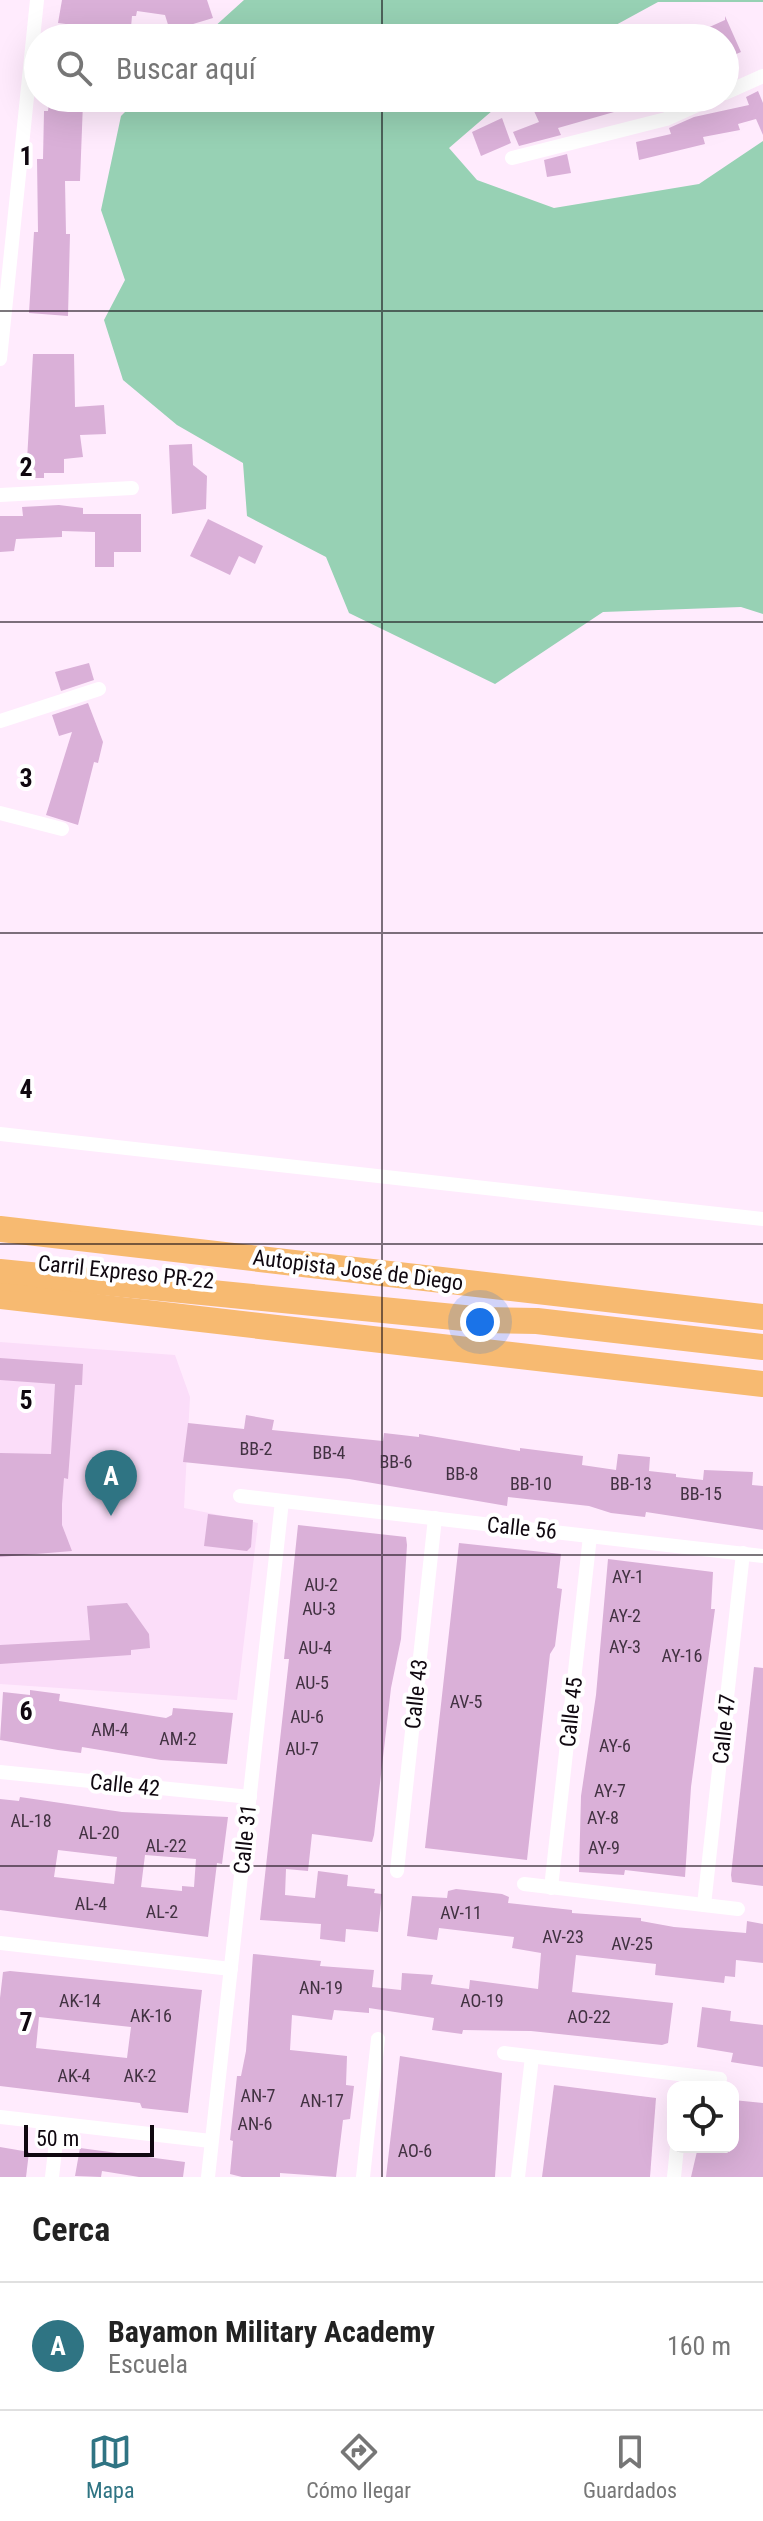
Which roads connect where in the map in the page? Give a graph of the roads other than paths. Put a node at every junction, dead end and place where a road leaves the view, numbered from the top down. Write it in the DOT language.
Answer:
graph roads {
  1 [pos="37,0"];
  2 [pos="35,24"];
  3 [pos="763,76"];
  4 [pos="739,87"];
  5 [pos="25,112"];
  6 [pos="682,112"];
  7 [pos="512,158"];
  8 [pos="0,359"];
  9 [pos="132,488"];
  10 [pos="0,495"];
  11 [pos="99,689"];
  12 [pos="0,721"];
  13 [pos="0,813"];
  14 [pos="62,829"];
  15 [pos="0,1134"];
  16 [pos="763,1219"];
  17 [pos="0,1229"];
  18 [pos="0,1258"];
  19 [pos="0,1272"];
  20 [pos="0,1296"];
  21 [pos="763,1317"];
  22 [pos="537,1321"];
  23 [pos="763,1347"];
  24 [pos="763,1384"];
  25 [pos="240,1496"];
  26 [pos="282,1501"];
  27 [pos="435,1518"];
  28 [pos="590,1536"];
  29 [pos="743,1553"];
  30 [pos="763,1556"];
  31 [pos="0,1772"];
  32 [pos="250,1797"];
  33 [pos="397,1871"];
  34 [pos="524,1884"];
  35 [pos="551,1888"];
  36 [pos="704,1905"];
  37 [pos="738,1909"];
  38 [pos="0,1943"];
  39 [pos="231,1969"];
  40 [pos="378,2039"];
  41 [pos="504,2053"];
  42 [pos="532,2057"];
  43 [pos="720,2079"];
  44 [pos="685,2081"];
  45 [pos="0,2117"];
  46 [pos="58,2124"];
  47 [pos="211,2141"];
  48 [pos="676,2153"];
  49 [pos="52,2177"];
  50 [pos="208,2177"];
  51 [pos="363,2177"];
  52 [pos="518,2177"];
  53 [pos="674,2177"];
  1 -- 2 [label="street"];
  3 -- 4 [label="street"];
  5 -- 8 [label="street"];
  6 -- 7 [label="street"];
  9 -- 10 [label="street"];
  11 -- 12 [label="street"];
  13 -- 14 [label="street"];
  15 -- 16 [label="street"];
  17 -- 21 [label="highway, Autopista José de Diego"];
  18 -- 22 [label="highway, Carril Expreso PR-22"];
  19 -- 22 [label="highway, Carril Expreso PR-22"];
  20 -- 24 [label="highway"];
  22 -- 23 [label="highway, Carril Expreso PR-22"];
  25 -- 26 [label="street, Calle 56"];
  26 -- 27 [label="street, Calle 56"];
  26 -- 32 [label="street, Calle 31"];
  27 -- 28 [label="street, Calle 56"];
  27 -- 33 [label="street, Calle 43"];
  28 -- 29 [label="street, Calle 56"];
  28 -- 35 [label="street, Calle 45"];
  29 -- 30 [label="street, Calle 56"];
  29 -- 36 [label="street, Calle 47"];
  31 -- 32 [label="street, Calle 42"];
  32 -- 39 [label="street, Calle 31"];
  34 -- 35 [label="street"];
  35 -- 36 [label="street"];
  36 -- 37 [label="street"];
  38 -- 39 [label="street"];
  39 -- 47 [label="street, Calle 31"];
  40 -- 51 [label="street"];
  41 -- 42 [label="street"];
  42 -- 44 [label="street"];
  42 -- 52 [label="street"];
  43 -- 44 [label="street"];
  45 -- 46 [label="street"];
  46 -- 47 [label="street"];
  46 -- 49 [label="street"];
  47 -- 50 [label="street, Calle 31"];
  48 -- 53 [label="street"];
}
